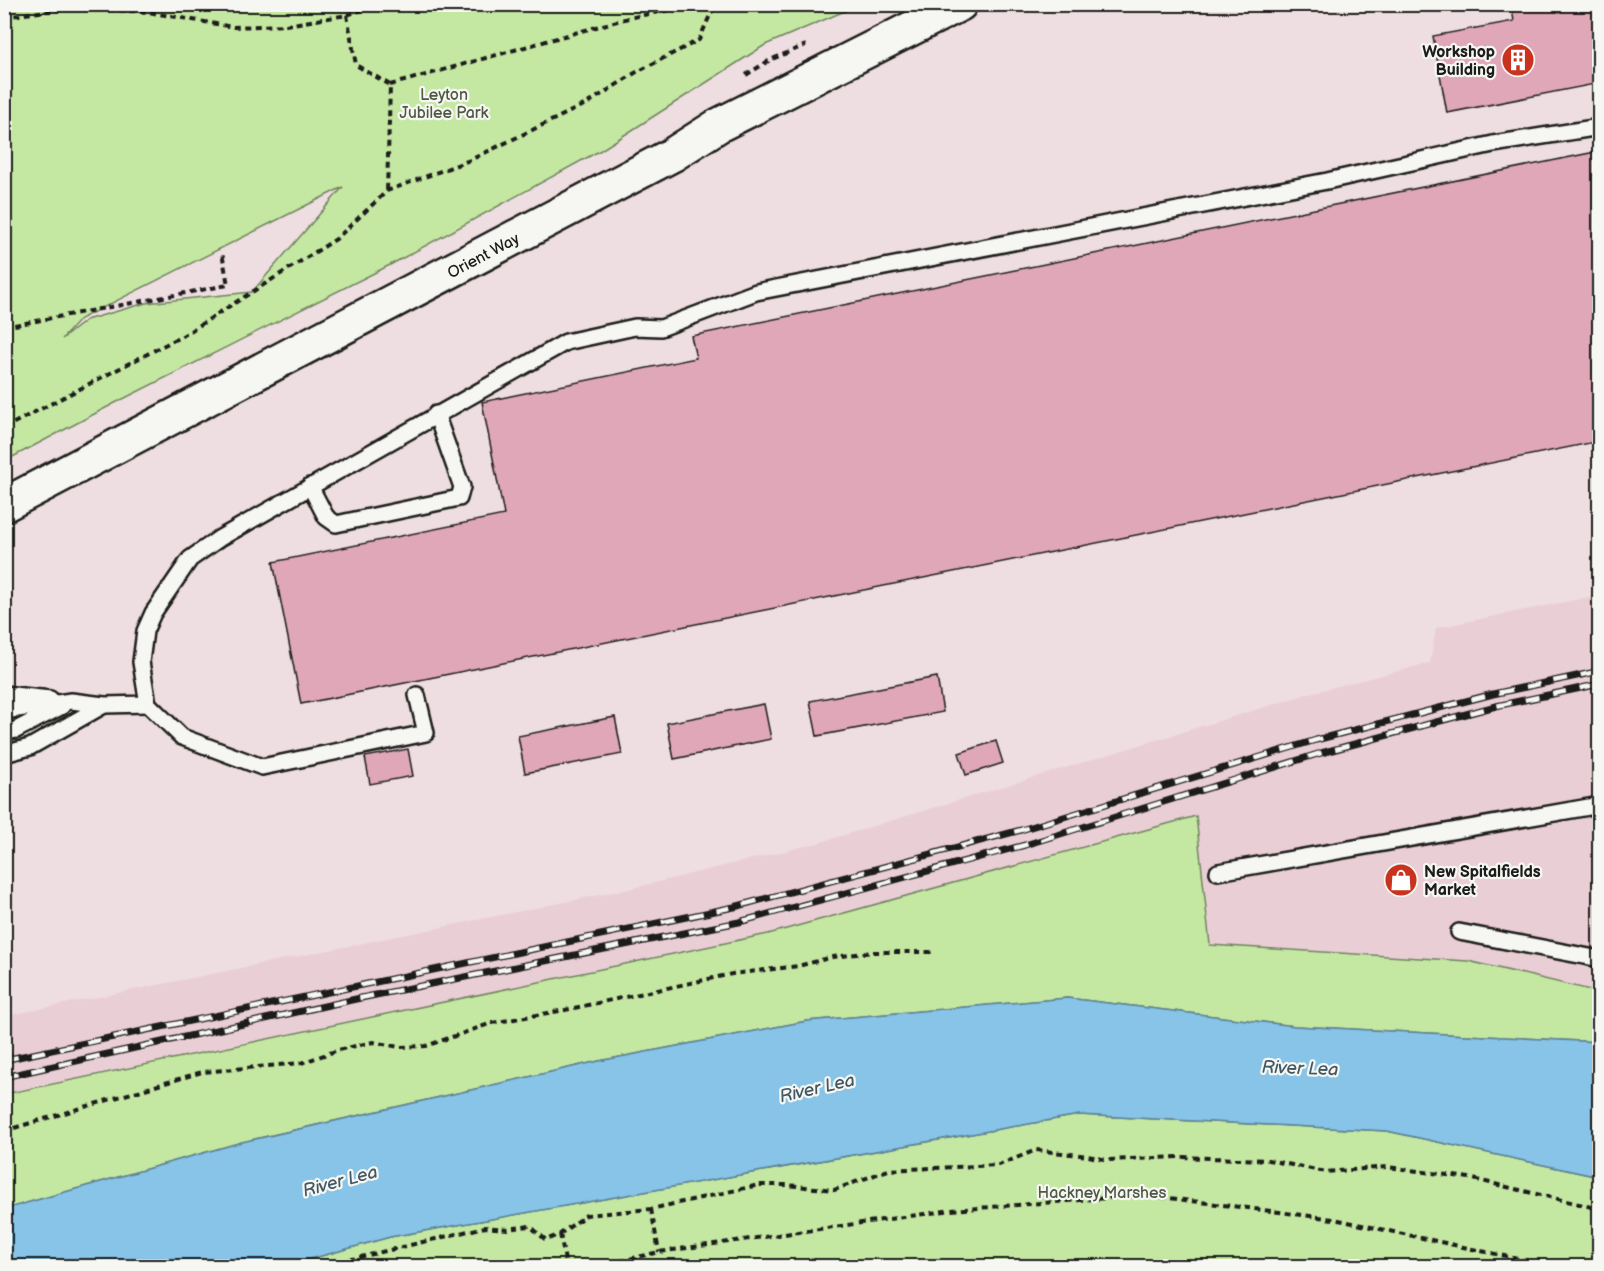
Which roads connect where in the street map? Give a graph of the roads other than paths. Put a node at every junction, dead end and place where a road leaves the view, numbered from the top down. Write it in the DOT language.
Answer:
graph roads {
  1 [pos="960,4"];
  2 [pos="1599,127"];
  3 [pos="436,414"];
  4 [pos="310,486"];
  5 [pos="4,505"];
  6 [pos="4,694"];
  7 [pos="417,695"];
  8 [pos="71,701"];
  9 [pos="148,704"];
  10 [pos="104,705"];
  11 [pos="4,711"];
  12 [pos="4,732"];
  13 [pos="4,753"];
  14 [pos="1599,805"];
  15 [pos="1218,872"];
  16 [pos="1459,932"];
  17 [pos="1599,959"];
  1 -- 5 [label="street, Orient Way"];
  2 -- 3 [label="lane"];
  3 -- 4 [label="lane"];
  3 -- 4 [label="lane"];
  4 -- 9 [label="lane"];
  6 -- 8 [label="lane"];
  7 -- 9 [label="lane"];
  8 -- 10 [label="lane"];
  8 -- 11 [label="lane"];
  8 -- 12 [label="lane"];
  9 -- 10 [label="lane"];
  10 -- 13 [label="lane"];
  14 -- 15 [label="lane"];
  16 -- 17 [label="lane"];
}
